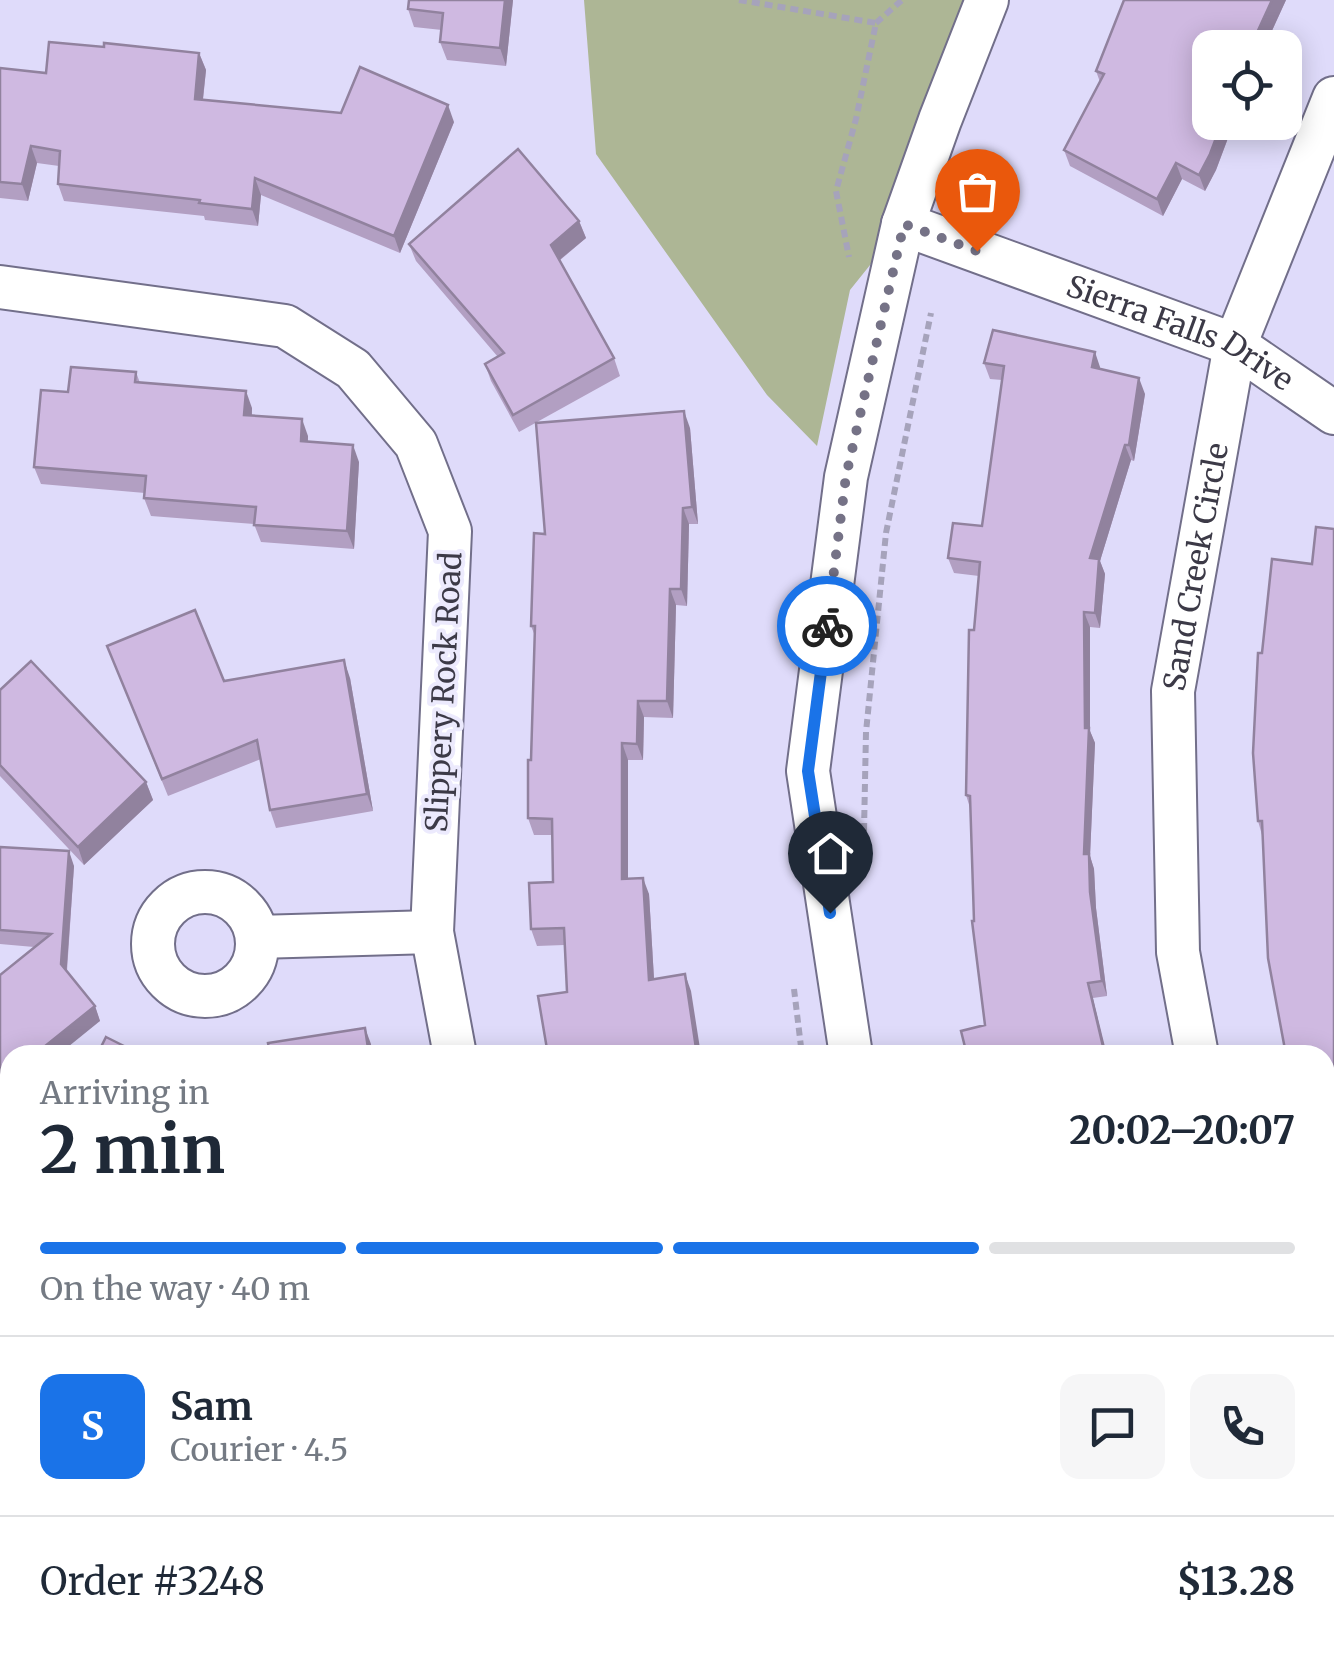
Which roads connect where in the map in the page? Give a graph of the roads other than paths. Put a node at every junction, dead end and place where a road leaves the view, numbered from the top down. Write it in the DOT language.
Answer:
graph roads {
  1 [pos="987,0"];
  2 [pos="1334,98"];
  3 [pos="904,224"];
  4 [pos="0,288"];
  5 [pos="1235,345"];
  6 [pos="1334,413"];
  7 [pos="432,932"];
  8 [pos="257,937"];
  9 [pos="453,1045"];
  10 [pos="849,1045"];
  11 [pos="1195,1045"];
  1 -- 3 [label="street"];
  2 -- 5 [label="street, Sand Creek Circle"];
  3 -- 5 [label="street, Sierra Falls Drive"];
  3 -- 10 [label="street"];
  4 -- 7 [label="street, Slippery Rock Road"];
  5 -- 6 [label="street, Sierra Falls Drive"];
  5 -- 11 [label="street, Sand Creek Circle"];
  7 -- 8 [label="street"];
  7 -- 9 [label="street, Slippery Rock Road"];
}
